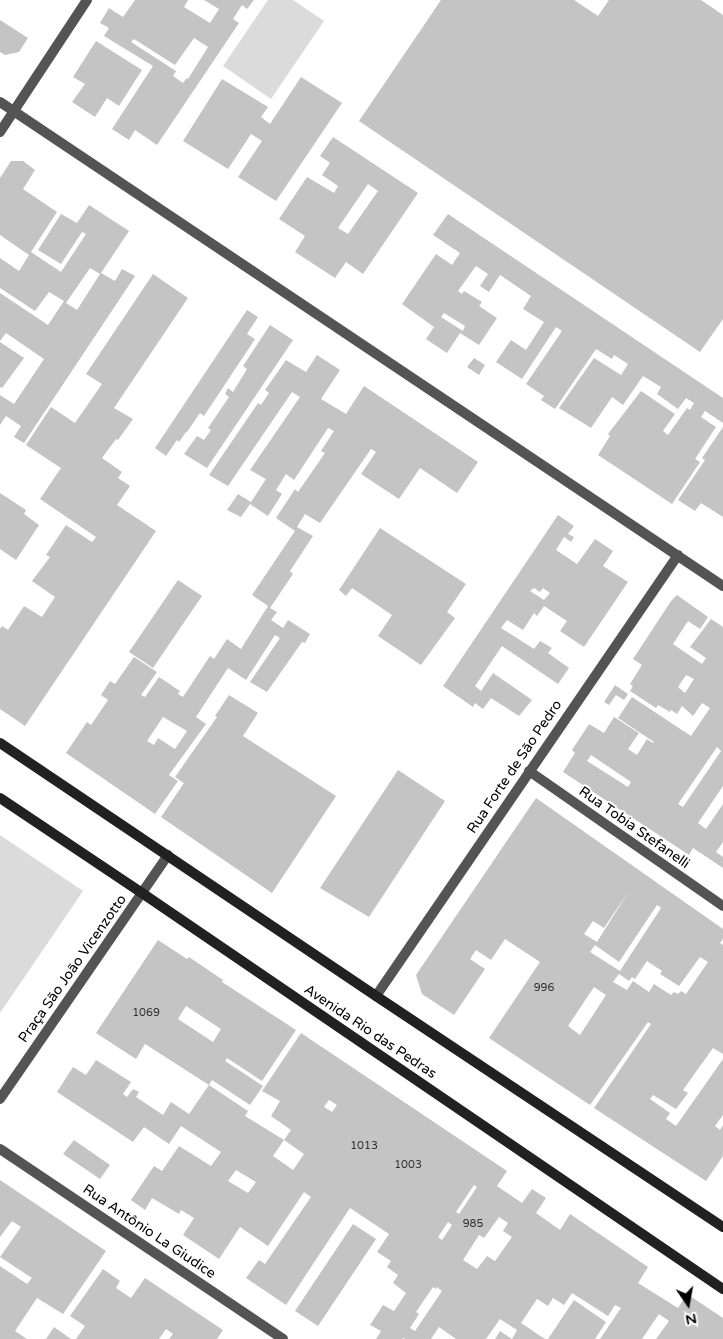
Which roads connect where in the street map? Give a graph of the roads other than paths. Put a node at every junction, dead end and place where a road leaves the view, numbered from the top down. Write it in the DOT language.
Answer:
graph roads {
  1 [pos="87,0"];
  2 [pos="0,102"];
  3 [pos="14,111"];
  4 [pos="0,132"];
  5 [pos="678,555"];
  6 [pos="723,586"];
  7 [pos="0,743"];
  8 [pos="529,771"];
  9 [pos="0,798"];
  10 [pos="168,855"];
  11 [pos="142,893"];
  12 [pos="723,906"];
  13 [pos="376,996"];
  14 [pos="0,1099"];
  15 [pos="0,1149"];
  16 [pos="723,1227"];
  17 [pos="723,1289"];
  18 [pos="284,1339"];
  1 -- 3 [label="street"];
  2 -- 3 [label="street"];
  3 -- 4 [label="street"];
  3 -- 5 [label="street"];
  5 -- 6 [label="street"];
  5 -- 8 [label="street, Rua Forte de São Pedro"];
  7 -- 10 [label="main road"];
  8 -- 12 [label="street, Rua Tobia Stefanelli"];
  8 -- 13 [label="street, Rua Forte de São Pedro"];
  9 -- 11 [label="main road, Avenida Rio das Pedras"];
  10 -- 11 [label="street, Praça São João Vicenzotto"];
  10 -- 13 [label="main road"];
  11 -- 14 [label="street, Praça São João Vicenzotto"];
  11 -- 17 [label="main road, Avenida Rio das Pedras"];
  13 -- 16 [label="main road"];
  15 -- 18 [label="street, Rua Antônio La Giudice"];
}
